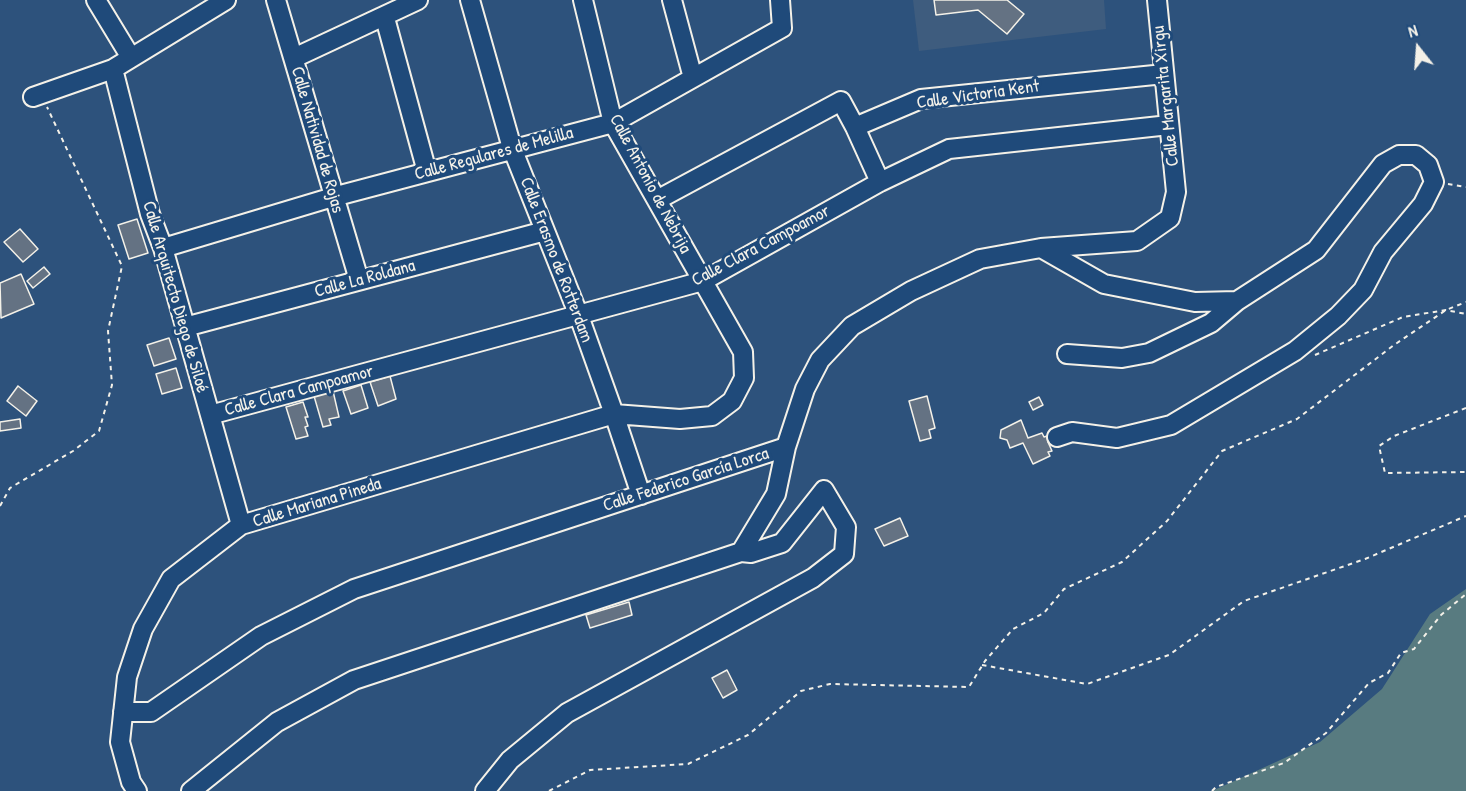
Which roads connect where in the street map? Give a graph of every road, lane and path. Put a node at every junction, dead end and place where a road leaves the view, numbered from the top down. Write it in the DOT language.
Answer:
graph roads {
  1 [pos="96,0"];
  2 [pos="226,0"];
  3 [pos="276,0"];
  4 [pos="418,0"];
  5 [pos="470,0"];
  6 [pos="583,0"];
  7 [pos="672,0"];
  8 [pos="780,0"];
  9 [pos="1157,0"];
  10 [pos="385,18"];
  11 [pos="130,56"];
  12 [pos="294,58"];
  13 [pos="113,69"];
  14 [pos="1164,74"];
  15 [pos="693,78"];
  16 [pos="37,95"];
  17 [pos="614,123"];
  18 [pos="1169,125"];
  19 [pos="855,128"];
  20 [pos="512,148"];
  21 [pos="427,171"];
  22 [pos="880,182"];
  23 [pos="1434,182"];
  24 [pos="1466,187"];
  25 [pos="1176,192"];
  26 [pos="333,198"];
  27 [pos="657,200"];
  28 [pos="544,231"];
  29 [pos="163,248"];
  30 [pos="1041,248"];
  31 [pos="359,280"];
  32 [pos="702,281"];
  33 [pos="1237,301"];
  34 [pos="1466,302"];
  35 [pos="1446,310"];
  36 [pos="1466,314"];
  37 [pos="579,316"];
  38 [pos="185,327"];
  39 [pos="1295,351"];
  40 [pos="1067,354"];
  41 [pos="1466,408"];
  42 [pos="614,414"];
  43 [pos="210,415"];
  44 [pos="1057,437"];
  45 [pos="786,447"];
  46 [pos="1466,472"];
  47 [pos="641,495"];
  48 [pos="0,506"];
  49 [pos="1466,516"];
  50 [pos="241,525"];
  51 [pos="741,552"];
  52 [pos="1466,594"];
  53 [pos="982,665"];
  54 [pos="123,712"];
  55 [pos="136,791"];
  56 [pos="191,791"];
  57 [pos="485,791"];
  58 [pos="549,791"];
  59 [pos="1212,791"];
  1 -- 11 [label="street"];
  2 -- 11 [label="street"];
  3 -- 12 [label="street, Calle Natividad de Rojas"];
  4 -- 10 [label="street"];
  5 -- 20 [label="street, Calle Erasmo de Rotterdam"];
  6 -- 17 [label="street, Calle Antonio de Nebrija"];
  7 -- 15 [label="street"];
  8 -- 15 [label="street, Calle Regulares de Melilla"];
  9 -- 14 [label="street, Calle Margarita Xirgu"];
  10 -- 12 [label="street"];
  10 -- 21 [label="street"];
  11 -- 13 [label="street"];
  12 -- 26 [label="street, Calle Natividad de Rojas"];
  13 -- 16 [label="street"];
  13 -- 29 [label="street, Calle Arquitecto Diego de Siloé"];
  14 -- 18 [label="street, Calle Margarita Xirgu"];
  14 -- 19 [label="street, Calle Victoria Kent"];
  15 -- 17 [label="street, Calle Regulares de Melilla"];
  16 -- 48 [label="path"];
  17 -- 20 [label="street, Calle Regulares de Melilla"];
  17 -- 27 [label="street, Calle Antonio de Nebrija"];
  18 -- 22 [label="street, Calle Clara Campoamor"];
  18 -- 25 [label="street, Calle Margarita Xirgu"];
  19 -- 22 [label="street"];
  19 -- 27 [label="street"];
  20 -- 21 [label="street, Calle Regulares de Melilla"];
  20 -- 28 [label="street, Calle Erasmo de Rotterdam"];
  21 -- 26 [label="street, Calle Regulares de Melilla"];
  22 -- 32 [label="street, Calle Clara Campoamor"];
  23 -- 24 [label="path"];
  23 -- 33 [label="street"];
  23 -- 39 [label="street"];
  25 -- 30 [label="street, Calle Federico García Lorca"];
  26 -- 29 [label="street, Calle Regulares de Melilla"];
  26 -- 31 [label="street, Calle Natividad de Rojas"];
  27 -- 32 [label="street, Calle Antonio de Nebrija"];
  28 -- 31 [label="street, Calle La Roldana"];
  28 -- 37 [label="street, Calle Erasmo de Rotterdam"];
  29 -- 38 [label="street, Calle Arquitecto Diego de Siloé"];
  30 -- 33 [label="street"];
  30 -- 45 [label="street, Calle Federico García Lorca"];
  31 -- 38 [label="street, Calle La Roldana"];
  32 -- 37 [label="street, Calle Clara Campoamor"];
  32 -- 42 [label="street, Calle Antonio de Nebrija"];
  33 -- 40 [label="street"];
  34 -- 35 [label="path"];
  35 -- 36 [label="path"];
  35 -- 39 [label="path"];
  35 -- 53 [label="path"];
  37 -- 42 [label="street, Calle Erasmo de Rotterdam"];
  37 -- 43 [label="street, Calle Clara Campoamor"];
  38 -- 43 [label="street, Calle Arquitecto Diego de Siloé"];
  39 -- 44 [label="street"];
  41 -- 46 [label="path"];
  42 -- 47 [label="street"];
  42 -- 50 [label="street, Calle Mariana Pineda"];
  43 -- 50 [label="street, Calle Arquitecto Diego de Siloé"];
  45 -- 47 [label="street, Calle Federico García Lorca"];
  45 -- 51 [label="street"];
  47 -- 54 [label="street, Calle Federico García Lorca"];
  49 -- 53 [label="path"];
  50 -- 54 [label="street, Calle Mariana Pineda"];
  51 -- 56 [label="street"];
  51 -- 57 [label="street"];
  52 -- 59 [label="path"];
  53 -- 58 [label="path"];
  54 -- 55 [label="street, Calle Mariana Pineda"];
}
